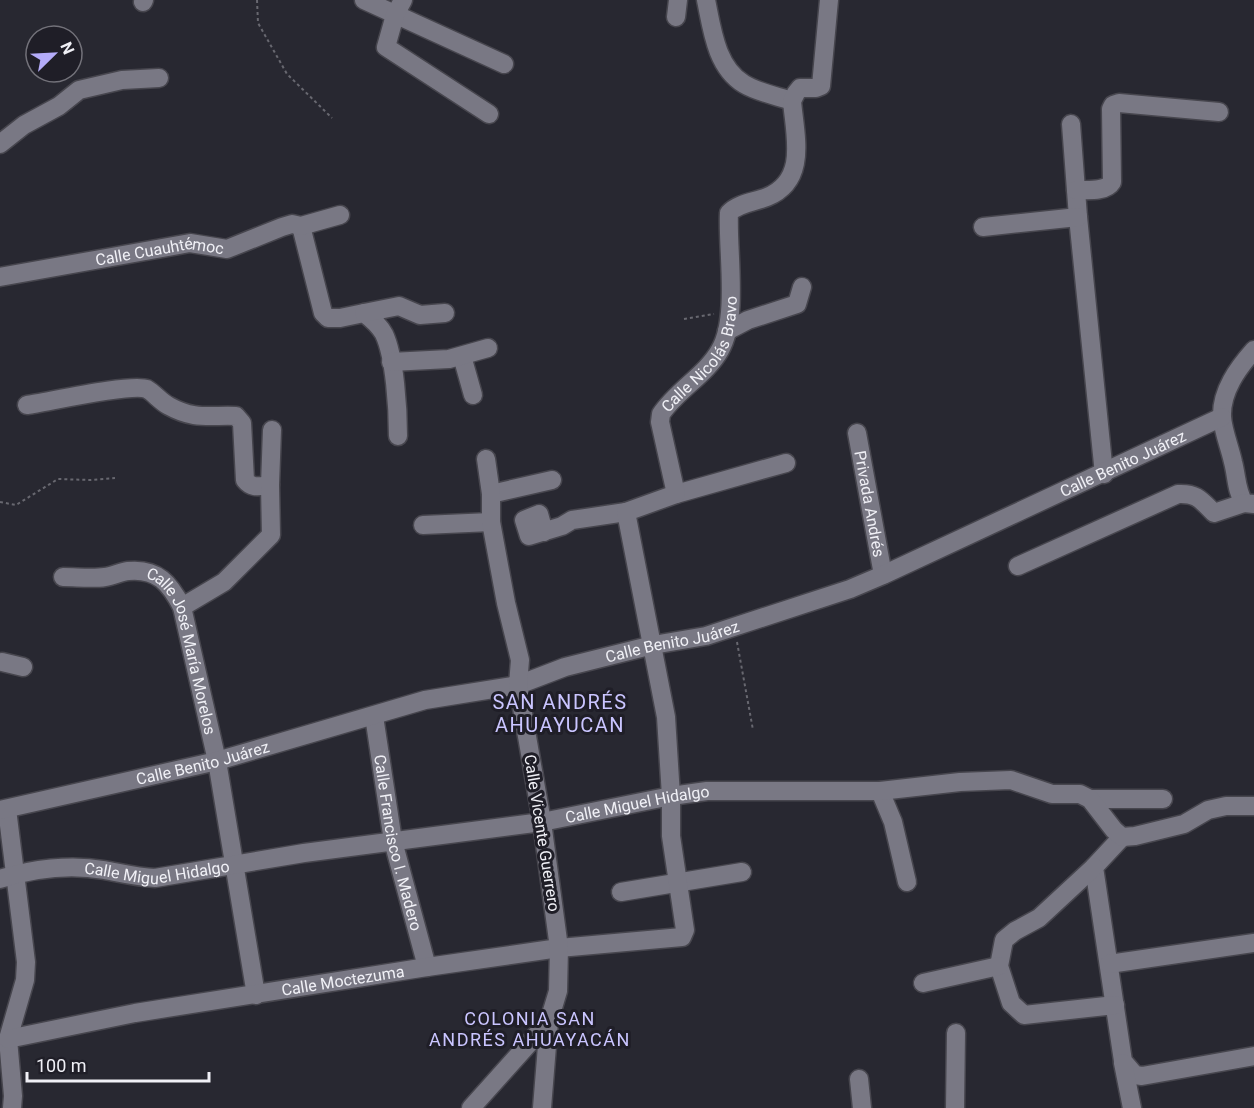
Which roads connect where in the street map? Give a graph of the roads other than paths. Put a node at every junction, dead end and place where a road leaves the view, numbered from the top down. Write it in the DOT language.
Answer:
graph roads {
  1 [pos="364,0"];
  2 [pos="706,0"];
  3 [pos="829,0"];
  4 [pos="399,8"];
  5 [pos="504,64"];
  6 [pos="159,78"];
  7 [pos="792,101"];
  8 [pos="1219,112"];
  9 [pos="489,114"];
  10 [pos="1071,124"];
  11 [pos="0,144"];
  12 [pos="1077,190"];
  13 [pos="340,215"];
  14 [pos="1078,217"];
  15 [pos="301,226"];
  16 [pos="983,226"];
  17 [pos="0,277"];
  18 [pos="801,287"];
  19 [pos="364,313"];
  20 [pos="445,313"];
  21 [pos="727,331"];
  22 [pos="488,348"];
  23 [pos="1254,350"];
  24 [pos="462,356"];
  25 [pos="391,362"];
  26 [pos="472,395"];
  27 [pos="27,405"];
  28 [pos="1222,417"];
  29 [pos="272,430"];
  30 [pos="857,433"];
  31 [pos="398,436"];
  32 [pos="486,459"];
  33 [pos="786,463"];
  34 [pos="1104,474"];
  35 [pos="552,480"];
  36 [pos="270,485"];
  37 [pos="532,486"];
  38 [pos="491,494"];
  39 [pos="676,494"];
  40 [pos="1249,504"];
  41 [pos="626,512"];
  42 [pos="491,522"];
  43 [pos="423,525"];
  44 [pos="1018,566"];
  45 [pos="883,574"];
  46 [pos="63,577"];
  47 [pos="182,607"];
  48 [pos="653,645"];
  49 [pos="1,662"];
  50 [pos="23,667"];
  51 [pos="518,685"];
  52 [pos="374,716"];
  53 [pos="217,761"];
  54 [pos="880,791"];
  55 [pos="671,796"];
  56 [pos="1090,799"];
  57 [pos="1163,800"];
  58 [pos="1254,806"];
  59 [pos="3,809"];
  60 [pos="542,822"];
  61 [pos="1122,837"];
  62 [pos="393,841"];
  63 [pos="233,865"];
  64 [pos="1094,867"];
  65 [pos="742,872"];
  66 [pos="8,877"];
  67 [pos="907,882"];
  68 [pos="679,883"];
  69 [pos="621,892"];
  70 [pos="1254,944"];
  71 [pos="559,948"];
  72 [pos="1109,964"];
  73 [pos="999,966"];
  74 [pos="427,967"];
  75 [pos="923,983"];
  76 [pos="256,995"];
  77 [pos="1115,1005"];
  78 [pos="549,1021"];
  79 [pos="956,1033"];
  80 [pos="8,1039"];
  81 [pos="1254,1056"];
  82 [pos="1123,1061"];
  83 [pos="860,1079"];
  84 [pos="12,1108"];
  85 [pos="471,1108"];
  86 [pos="542,1108"];
  87 [pos="862,1108"];
  88 [pos="956,1108"];
  89 [pos="1132,1108"];
  1 -- 4 [label="street"];
  2 -- 7 [label="street"];
  3 -- 7 [label="street"];
  4 -- 5 [label="street"];
  4 -- 9 [label="street"];
  6 -- 11 [label="street"];
  7 -- 21 [label="street, Calle Nicolás Bravo"];
  8 -- 12 [label="street"];
  10 -- 12 [label="street"];
  12 -- 14 [label="street"];
  13 -- 15 [label="street, Calle Cuauhtémoc"];
  14 -- 16 [label="street"];
  14 -- 34 [label="street"];
  15 -- 17 [label="street, Calle Cuauhtémoc"];
  15 -- 19 [label="street"];
  18 -- 21 [label="street"];
  19 -- 20 [label="street"];
  19 -- 25 [label="street"];
  21 -- 39 [label="street, Calle Nicolás Bravo"];
  22 -- 24 [label="street"];
  23 -- 28 [label="street"];
  24 -- 25 [label="street"];
  24 -- 26 [label="street"];
  25 -- 31 [label="street"];
  27 -- 36 [label="street"];
  28 -- 34 [label="street, Calle Benito Juárez"];
  28 -- 40 [label="street"];
  29 -- 36 [label="street"];
  30 -- 45 [label="street, Privada Andrés"];
  32 -- 38 [label="street, Calle Vicente Guerrero"];
  33 -- 39 [label="street"];
  34 -- 45 [label="street, Calle Benito Juárez"];
  35 -- 37 [label="street"];
  36 -- 47 [label="street"];
  37 -- 38 [label="street"];
  37 -- 41 [label="street"];
  38 -- 42 [label="street, Calle Vicente Guerrero"];
  39 -- 41 [label="street"];
  40 -- 44 [label="street"];
  41 -- 48 [label="street"];
  42 -- 43 [label="street"];
  42 -- 51 [label="street, Calle Vicente Guerrero"];
  45 -- 48 [label="street, Calle Benito Juárez"];
  46 -- 47 [label="street, Calle José María Morelos"];
  47 -- 53 [label="street, Calle José María Morelos"];
  48 -- 51 [label="street, Calle Benito Juárez"];
  48 -- 55 [label="street"];
  49 -- 50 [label="street"];
  51 -- 52 [label="street, Calle Benito Juárez"];
  51 -- 60 [label="street, Calle Vicente Guerrero"];
  52 -- 53 [label="street, Calle Benito Juárez"];
  52 -- 62 [label="street, Calle Francisco I. Madero"];
  53 -- 59 [label="street, Calle Benito Juárez"];
  53 -- 63 [label="street, Calle José María Morelos"];
  54 -- 55 [label="street, Calle Miguel Hidalgo"];
  54 -- 56 [label="street, Calle Miguel Hidalgo"];
  54 -- 67 [label="street"];
  55 -- 60 [label="street, Calle Miguel Hidalgo"];
  55 -- 68 [label="street"];
  56 -- 57 [label="street, Calle Miguel Hidalgo"];
  56 -- 61 [label="street"];
  58 -- 61 [label="street"];
  59 -- 66 [label="street"];
  60 -- 62 [label="street, Calle Miguel Hidalgo"];
  60 -- 71 [label="street, Calle Vicente Guerrero"];
  61 -- 64 [label="street"];
  62 -- 63 [label="street, Calle Miguel Hidalgo"];
  62 -- 74 [label="street, Calle Francisco I. Madero"];
  63 -- 66 [label="street, Calle Miguel Hidalgo"];
  63 -- 76 [label="street, Calle José María Morelos"];
  64 -- 72 [label="street"];
  64 -- 73 [label="street"];
  65 -- 68 [label="street"];
  66 -- 80 [label="street"];
  68 -- 69 [label="street"];
  68 -- 71 [label="street, Calle Moctezuma"];
  70 -- 72 [label="street"];
  71 -- 74 [label="street, Calle Moctezuma"];
  71 -- 78 [label="street, Calle Vicente Guerrero"];
  72 -- 77 [label="street"];
  73 -- 75 [label="street"];
  73 -- 77 [label="street"];
  74 -- 76 [label="street, Calle Moctezuma"];
  76 -- 80 [label="street, Calle Moctezuma"];
  77 -- 82 [label="street"];
  78 -- 85 [label="street, Calle Vicente Guerrero"];
  78 -- 86 [label="street"];
  79 -- 88 [label="street"];
  80 -- 84 [label="street"];
  81 -- 82 [label="street"];
  82 -- 89 [label="street"];
  83 -- 87 [label="street"];
}
